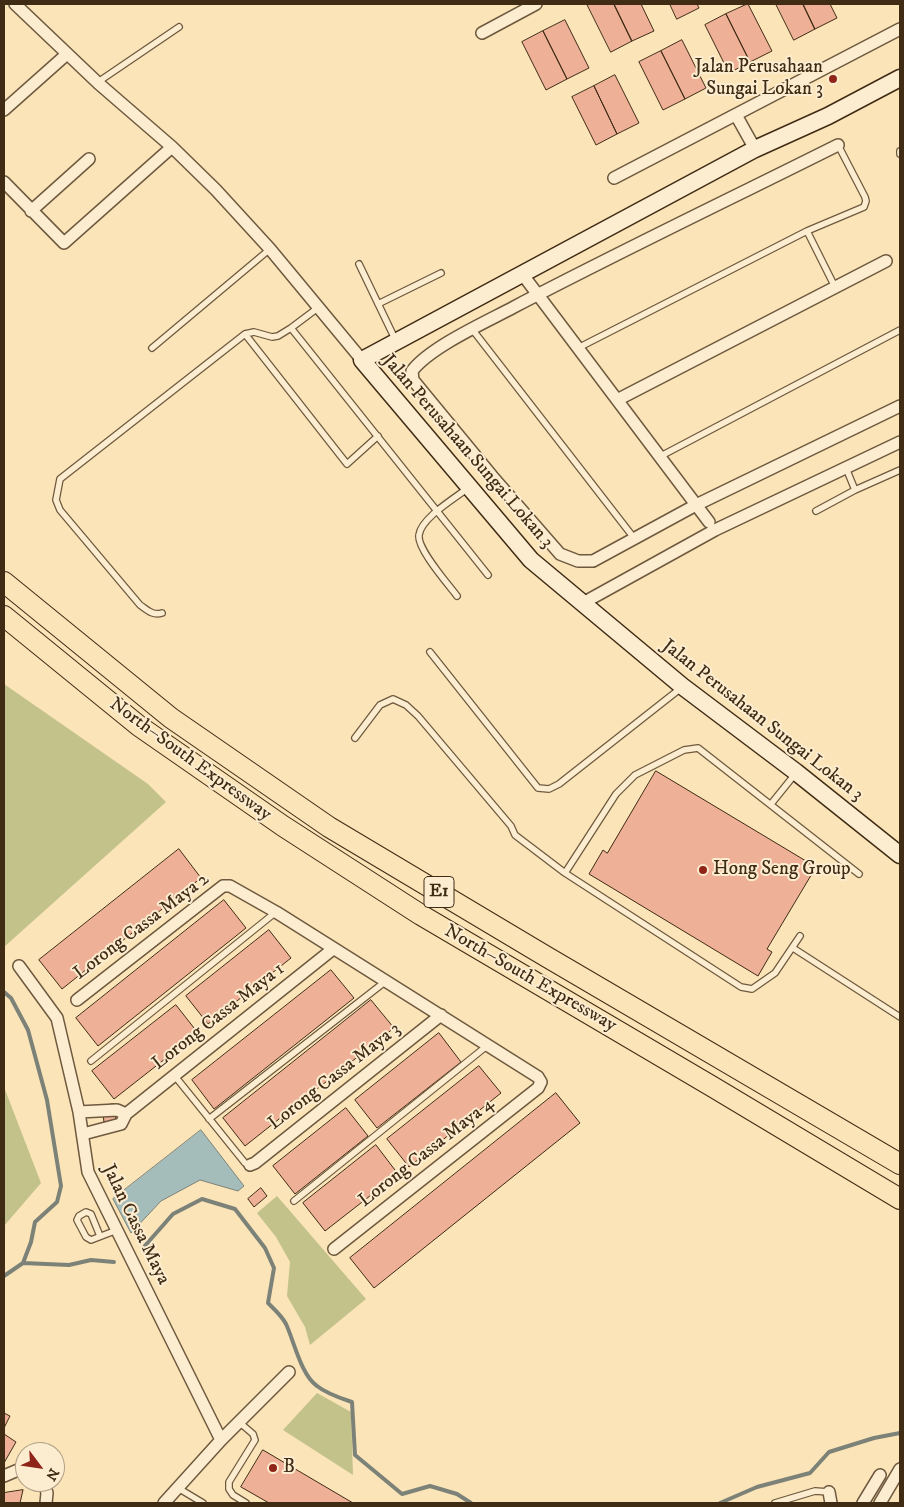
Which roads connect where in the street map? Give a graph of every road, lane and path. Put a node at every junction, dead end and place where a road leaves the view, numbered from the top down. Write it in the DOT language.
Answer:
graph roads {
  1 [pos="15,4"];
  2 [pos="536,4"];
  3 [pos="179,27"];
  4 [pos="900,29"];
  5 [pos="482,34"];
  6 [pos="68,54"];
  7 [pos="900,78"];
  8 [pos="98,83"];
  9 [pos="4,110"];
  10 [pos="736,115"];
  11 [pos="838,145"];
  12 [pos="172,147"];
  13 [pos="755,149"];
  14 [pos="89,159"];
  15 [pos="614,178"];
  16 [pos="4,182"];
  17 [pos="31,211"];
  18 [pos="807,231"];
  19 [pos="270,249"];
  20 [pos="886,261"];
  21 [pos="359,264"];
  22 [pos="441,273"];
  23 [pos="523,275"];
  24 [pos="835,287"];
  25 [pos="538,294"];
  26 [pos="378,304"];
  27 [pos="318,308"];
  28 [pos="292,328"];
  29 [pos="472,329"];
  30 [pos="900,330"];
  31 [pos="245,334"];
  32 [pos="396,342"];
  33 [pos="152,348"];
  34 [pos="578,348"];
  35 [pos="362,360"];
  36 [pos="617,400"];
  37 [pos="900,406"];
  38 [pos="378,436"];
  39 [pos="900,442"];
  40 [pos="660,457"];
  41 [pos="846,468"];
  42 [pos="900,470"];
  43 [pos="469,487"];
  44 [pos="855,490"];
  45 [pos="696,505"];
  46 [pos="438,511"];
  47 [pos="816,511"];
  48 [pos="712,526"];
  49 [pos="634,538"];
  50 [pos="488,575"];
  51 [pos="4,582"];
  52 [pos="457,596"];
  53 [pos="583,603"];
  54 [pos="162,613"];
  55 [pos="4,616"];
  56 [pos="430,652"];
  57 [pos="682,686"];
  58 [pos="355,738"];
  59 [pos="796,772"];
  60 [pos="771,804"];
  61 [pos="900,855"];
  62 [pos="565,873"];
  63 [pos="859,874"];
  64 [pos="276,912"];
  65 [pos="800,936"];
  66 [pos="793,948"];
  67 [pos="333,949"];
  68 [pos="19,966"];
  69 [pos="386,981"];
  70 [pos="76,1000"];
  71 [pos="441,1015"];
  72 [pos="900,1017"];
  73 [pos="488,1045"];
  74 [pos="91,1061"];
  75 [pos="174,1075"];
  76 [pos="79,1112"];
  77 [pos="126,1114"];
  78 [pos="210,1119"];
  79 [pos="83,1134"];
  80 [pos="900,1164"];
  81 [pos="250,1165"];
  82 [pos="900,1199"];
  83 [pos="294,1201"];
  84 [pos="117,1230"];
  85 [pos="100,1236"];
  86 [pos="334,1249"];
  87 [pos="289,1372"];
  88 [pos="239,1422"];
  89 [pos="221,1440"];
  90 [pos="900,1469"];
  91 [pos="880,1475"];
  92 [pos="178,1488"];
  93 [pos="830,1498"];
  94 [pos="866,1500"];
  95 [pos="164,1503"];
  96 [pos="203,1503"];
  97 [pos="246,1503"];
  98 [pos="775,1503"];
  99 [pos="880,1503"];
  1 -- 6 [label="street"];
  2 -- 5 [label="street"];
  3 -- 8 [label="lane"];
  4 -- 10 [label="street"];
  6 -- 8 [label="street"];
  6 -- 9 [label="street"];
  7 -- 13 [label="main road, Jalan Perusahaan Sungai Lokan 3"];
  8 -- 12 [label="street"];
  10 -- 13 [label="street"];
  10 -- 15 [label="street"];
  11 -- 18 [label="lane"];
  11 -- 25 [label="street"];
  12 -- 17 [label="street"];
  12 -- 19 [label="street"];
  13 -- 23 [label="main road, Jalan Perusahaan Sungai Lokan 3"];
  14 -- 17 [label="street"];
  16 -- 17 [label="street"];
  18 -- 24 [label="lane"];
  18 -- 34 [label="lane"];
  19 -- 27 [label="street"];
  19 -- 33 [label="lane"];
  20 -- 24 [label="street"];
  21 -- 26 [label="lane"];
  22 -- 26 [label="lane"];
  23 -- 25 [label="street"];
  23 -- 32 [label="main road, Jalan Perusahaan Sungai Lokan 3"];
  24 -- 36 [label="street"];
  25 -- 29 [label="street"];
  25 -- 34 [label="street"];
  26 -- 32 [label="lane"];
  27 -- 28 [label="lane"];
  27 -- 35 [label="street"];
  28 -- 31 [label="lane"];
  28 -- 38 [label="lane"];
  29 -- 49 [label="lane"];
  29 -- 49 [label="street"];
  30 -- 40 [label="lane"];
  31 -- 38 [label="lane"];
  31 -- 54 [label="lane"];
  32 -- 35 [label="main road, Jalan Perusahaan Sungai Lokan 3"];
  34 -- 36 [label="street"];
  35 -- 43 [label="main road, Jalan Perusahaan Sungai Lokan 3"];
  36 -- 40 [label="street"];
  37 -- 45 [label="street"];
  38 -- 46 [label="lane"];
  39 -- 41 [label="street"];
  40 -- 45 [label="street"];
  41 -- 44 [label="lane"];
  41 -- 48 [label="street"];
  42 -- 44 [label="lane"];
  43 -- 46 [label="lane"];
  43 -- 53 [label="main road, Jalan Perusahaan Sungai Lokan 3"];
  44 -- 47 [label="lane"];
  45 -- 48 [label="street"];
  45 -- 49 [label="street"];
  46 -- 50 [label="lane"];
  46 -- 52 [label="lane"];
  48 -- 53 [label="street"];
  51 -- 80 [label="highway, North–South Expressway / E1"];
  53 -- 57 [label="main road, Jalan Perusahaan Sungai Lokan 3"];
  55 -- 82 [label="highway, North–South Expressway / E1"];
  56 -- 57 [label="lane"];
  57 -- 59 [label="main road, Jalan Perusahaan Sungai Lokan 3"];
  58 -- 62 [label="lane"];
  59 -- 60 [label="lane"];
  59 -- 61 [label="main road, Jalan Perusahaan Sungai Lokan 3"];
  60 -- 62 [label="lane"];
  60 -- 63 [label="lane"];
  62 -- 66 [label="lane"];
  64 -- 67 [label="street"];
  64 -- 70 [label="street, Lorong Cassa Maya 2"];
  64 -- 74 [label="lane"];
  65 -- 66 [label="lane"];
  66 -- 72 [label="lane"];
  67 -- 69 [label="street"];
  67 -- 75 [label="street, Lorong Cassa Maya 1"];
  68 -- 76 [label="street, Jalan Cassa Maya"];
  69 -- 71 [label="street"];
  69 -- 78 [label="lane"];
  71 -- 73 [label="street"];
  71 -- 81 [label="street, Lorong Cassa Maya 3"];
  73 -- 83 [label="lane"];
  73 -- 86 [label="street, Lorong Cassa Maya 4"];
  75 -- 77 [label="street, Lorong Cassa Maya 1"];
  75 -- 78 [label="lane"];
  76 -- 77 [label="street"];
  76 -- 79 [label="street, Jalan Cassa Maya"];
  77 -- 79 [label="street, Lorong Cassa Maya 1"];
  78 -- 81 [label="lane"];
  79 -- 84 [label="street, Jalan Cassa Maya"];
  84 -- 85 [label="lane"];
  84 -- 89 [label="street, Jalan Cassa Maya"];
  85 -- 85 [label="lane"];
  87 -- 88 [label="street"];
  88 -- 89 [label="street"];
  88 -- 97 [label="lane"];
  89 -- 92 [label="street"];
  90 -- 99 [label="street"];
  91 -- 94 [label="street"];
  92 -- 95 [label="street"];
  92 -- 96 [label="lane"];
  93 -- 98 [label="lane"];
  94 -- 99 [label="street"];
}
